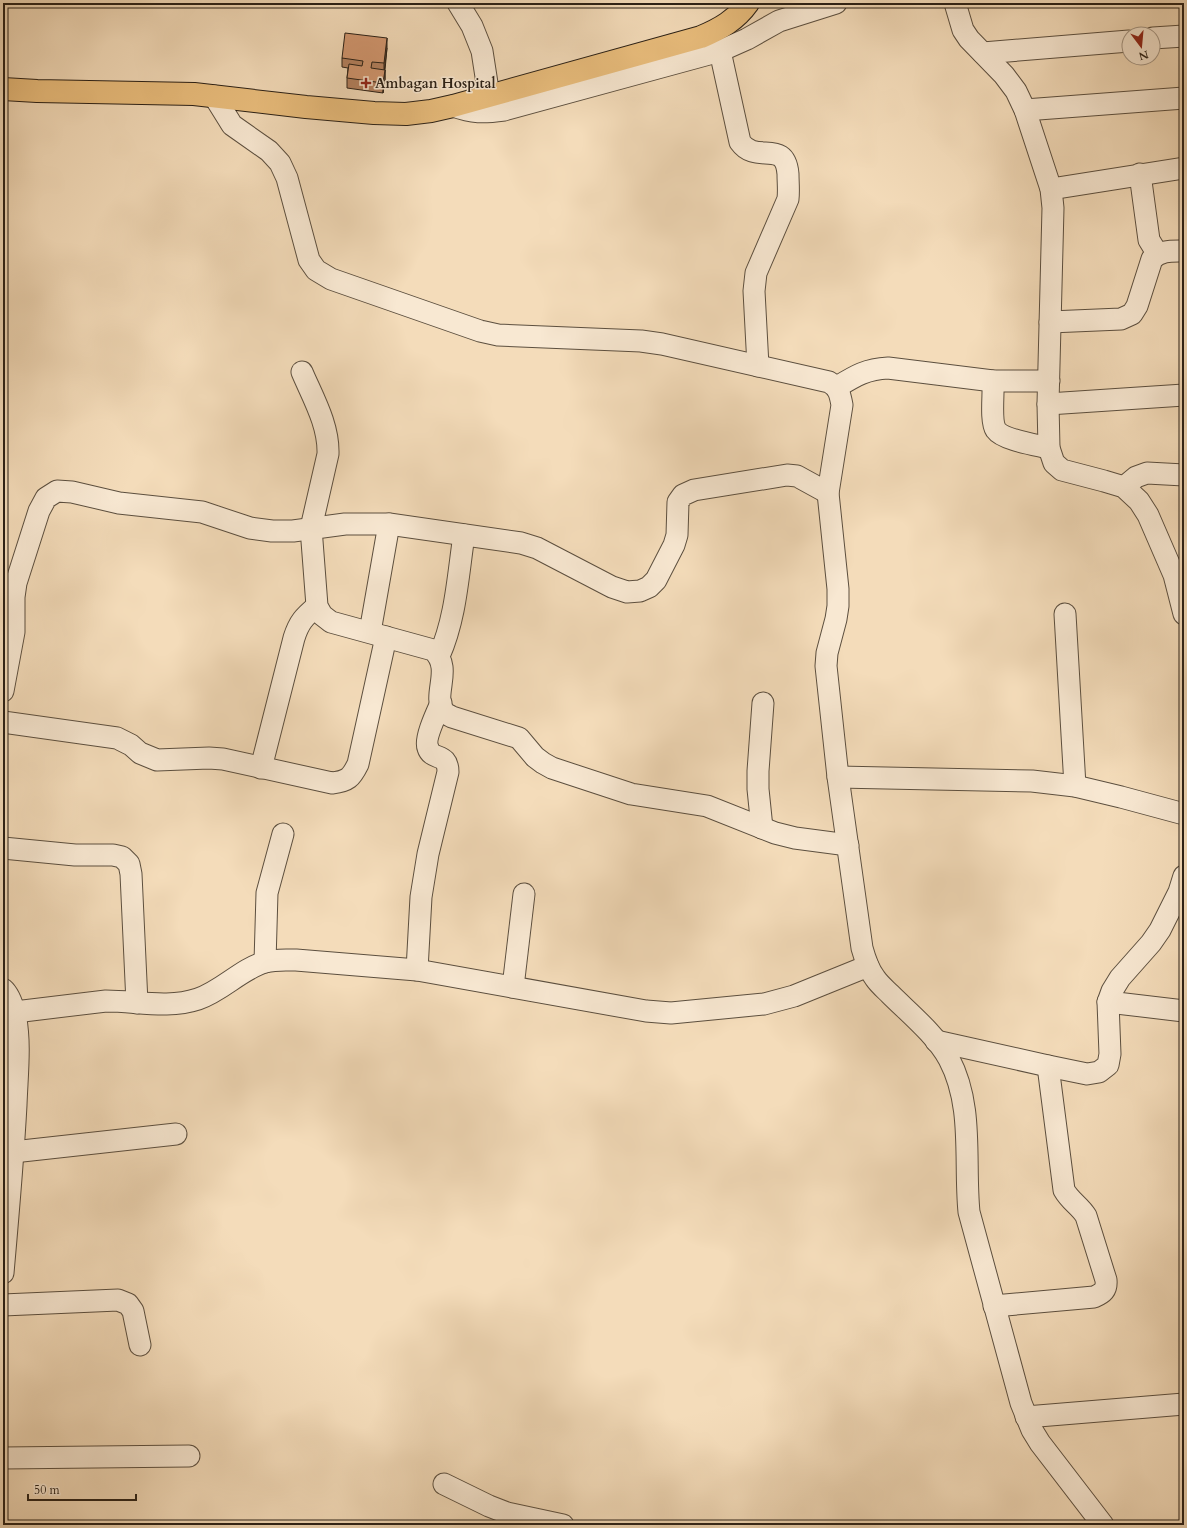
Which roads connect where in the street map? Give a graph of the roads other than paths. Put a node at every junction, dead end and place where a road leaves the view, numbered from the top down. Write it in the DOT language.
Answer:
graph roads {
  1 [pos="458,3"];
  2 [pos="748,3"];
  3 [pos="836,3"];
  4 [pos="955,3"];
  5 [pos="1184,36"];
  6 [pos="1161,37"];
  7 [pos="1121,41"];
  8 [pos="720,51"];
  9 [pos="983,53"];
  10 [pos="3,89"];
  11 [pos="214,96"];
  12 [pos="489,96"];
  13 [pos="1184,98"];
  14 [pos="452,106"];
  15 [pos="1025,110"];
  16 [pos="1184,168"];
  17 [pos="1140,174"];
  18 [pos="1051,189"];
  19 [pos="1184,251"];
  20 [pos="1157,253"];
  21 [pos="1050,322"];
  22 [pos="758,366"];
  23 [pos="302,372"];
  24 [pos="994,380"];
  25 [pos="1049,381"];
  26 [pos="837,387"];
  27 [pos="1184,395"];
  28 [pos="1048,404"];
  29 [pos="1049,448"];
  30 [pos="1184,474"];
  31 [pos="1124,487"];
  32 [pos="828,493"];
  33 [pos="389,524"];
  34 [pos="311,528"];
  35 [pos="464,535"];
  36 [pos="317,606"];
  37 [pos="1065,614"];
  38 [pos="1184,614"];
  39 [pos="378,635"];
  40 [pos="439,656"];
  41 [pos="3,691"];
  42 [pos="441,703"];
  43 [pos="763,703"];
  44 [pos="3,722"];
  45 [pos="261,768"];
  46 [pos="838,776"];
  47 [pos="1075,786"];
  48 [pos="1184,814"];
  49 [pos="762,828"];
  50 [pos="284,834"];
  51 [pos="848,845"];
  52 [pos="3,848"];
  53 [pos="1182,888"];
  54 [pos="524,894"];
  55 [pos="265,962"];
  56 [pos="868,966"];
  57 [pos="417,970"];
  58 [pos="513,987"];
  59 [pos="3,989"];
  60 [pos="1108,1002"];
  61 [pos="137,1003"];
  62 [pos="1184,1011"];
  63 [pos="11,1022"];
  64 [pos="936,1041"];
  65 [pos="10,1065"];
  66 [pos="1048,1066"];
  67 [pos="9,1105"];
  68 [pos="176,1134"];
  69 [pos="13,1152"];
  70 [pos="6,1193"];
  71 [pos="5,1233"];
  72 [pos="3,1273"];
  73 [pos="3,1305"];
  74 [pos="994,1306"];
  75 [pos="140,1345"];
  76 [pos="1184,1404"];
  77 [pos="1026,1417"];
  78 [pos="189,1456"];
  79 [pos="3,1458"];
  80 [pos="444,1484"];
  81 [pos="563,1525"];
  82 [pos="1103,1525"];
  1 -- 12 [label="street"];
  2 -- 12 [label="main road"];
  3 -- 8 [label="street"];
  4 -- 9 [label="street"];
  5 -- 6 [label="street"];
  7 -- 9 [label="street"];
  8 -- 14 [label="street"];
  8 -- 22 [label="street"];
  9 -- 15 [label="street"];
  10 -- 11 [label="main road"];
  11 -- 14 [label="main road"];
  11 -- 22 [label="street"];
  12 -- 14 [label="main road"];
  13 -- 15 [label="street"];
  15 -- 18 [label="street"];
  16 -- 17 [label="street"];
  17 -- 18 [label="street"];
  17 -- 20 [label="street"];
  18 -- 21 [label="street"];
  19 -- 20 [label="street"];
  20 -- 21 [label="street"];
  21 -- 25 [label="street"];
  22 -- 26 [label="street"];
  23 -- 34 [label="street"];
  24 -- 25 [label="street"];
  24 -- 26 [label="street"];
  24 -- 29 [label="street"];
  25 -- 28 [label="street"];
  26 -- 32 [label="street"];
  27 -- 28 [label="street"];
  28 -- 29 [label="street"];
  29 -- 31 [label="street"];
  30 -- 31 [label="street"];
  31 -- 38 [label="street"];
  32 -- 35 [label="street"];
  32 -- 46 [label="street"];
  33 -- 34 [label="street"];
  33 -- 35 [label="street"];
  33 -- 39 [label="street"];
  34 -- 36 [label="street"];
  34 -- 41 [label="street"];
  35 -- 40 [label="street"];
  36 -- 39 [label="street"];
  36 -- 45 [label="street"];
  37 -- 47 [label="street"];
  39 -- 40 [label="street"];
  39 -- 45 [label="street"];
  40 -- 42 [label="street"];
  42 -- 49 [label="street"];
  42 -- 57 [label="street"];
  43 -- 49 [label="street"];
  44 -- 45 [label="street"];
  46 -- 47 [label="street"];
  46 -- 51 [label="street"];
  47 -- 48 [label="street"];
  49 -- 51 [label="street"];
  50 -- 55 [label="street"];
  51 -- 56 [label="street"];
  52 -- 61 [label="street"];
  53 -- 60 [label="street"];
  54 -- 58 [label="street"];
  55 -- 57 [label="street"];
  55 -- 61 [label="street"];
  56 -- 58 [label="street"];
  56 -- 64 [label="street"];
  57 -- 58 [label="street"];
  59 -- 63 [label="street"];
  60 -- 62 [label="street"];
  60 -- 66 [label="street"];
  61 -- 63 [label="street"];
  63 -- 65 [label="street"];
  64 -- 66 [label="street"];
  64 -- 74 [label="street"];
  65 -- 67 [label="street"];
  66 -- 74 [label="street"];
  67 -- 69 [label="street"];
  68 -- 69 [label="street"];
  69 -- 70 [label="street"];
  70 -- 71 [label="street"];
  71 -- 72 [label="street"];
  73 -- 75 [label="street"];
  74 -- 77 [label="street"];
  76 -- 77 [label="street"];
  77 -- 82 [label="street"];
  78 -- 79 [label="street"];
  80 -- 81 [label="street"];
}
